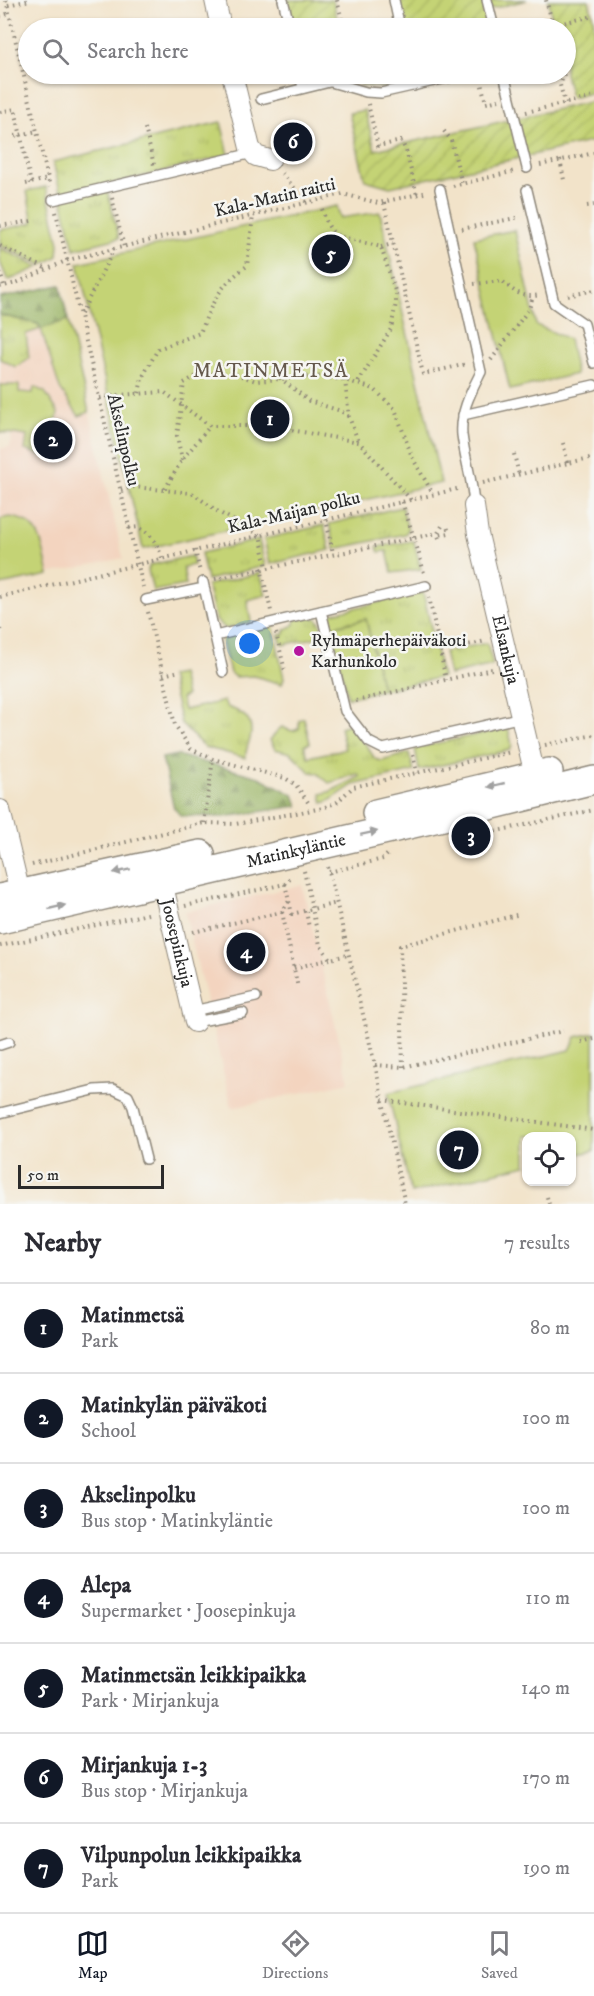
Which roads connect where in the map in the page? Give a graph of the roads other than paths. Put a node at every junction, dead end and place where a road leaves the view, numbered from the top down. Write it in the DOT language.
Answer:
graph roads {
  1 [pos="215,0"];
  2 [pos="283,0"];
  3 [pos="394,0"];
  4 [pos="487,0"];
  5 [pos="220,18"];
  6 [pos="288,18"];
  7 [pos="398,18"];
  8 [pos="492,18"];
  9 [pos="234,84"];
  10 [pos="302,84"];
  11 [pos="322,84"];
  12 [pos="338,84"];
  13 [pos="422,84"];
  14 [pos="506,84"];
  15 [pos="414,86"];
  16 [pos="303,88"];
  17 [pos="261,99"];
  18 [pos="261,156"];
  19 [pos="527,168"];
  20 [pos="440,189"];
  21 [pos="527,190"];
  22 [pos="53,200"];
  23 [pos="594,363"];
  24 [pos="594,385"];
  25 [pos="464,414"];
  26 [pos="474,506"];
  27 [pos="426,586"];
  28 [pos="146,600"];
  29 [pos="321,611"];
  30 [pos="215,636"];
  31 [pos="224,672"];
  32 [pos="522,717"];
  33 [pos="594,762"];
  34 [pos="594,780"];
  35 [pos="537,784"];
  36 [pos="0,810"];
  37 [pos="160,873"];
  38 [pos="12,899"];
  39 [pos="256,997"];
  40 [pos="243,1012"];
  41 [pos="198,1014"];
  42 [pos="0,1113"];
  43 [pos="146,1159"];
  1 -- 5 [label="street"];
  2 -- 6 [label="lane"];
  3 -- 7 [label="lane"];
  4 -- 8 [label="lane"];
  9 -- 18 [label="street"];
  10 -- 16 [label="lane"];
  11 -- 16 [label="lane"];
  12 -- 15 [label="lane"];
  13 -- 15 [label="lane"];
  14 -- 19 [label="lane"];
  16 -- 17 [label="lane"];
  18 -- 22 [label="lane"];
  20 -- 25 [label="lane"];
  21 -- 23 [label="lane"];
  24 -- 25 [label="lane"];
  25 -- 26 [label="lane"];
  26 -- 32 [label="street, Elsankuja"];
  27 -- 29 [label="lane"];
  28 -- 30 [label="lane"];
  29 -- 30 [label="lane"];
  29 -- 32 [label="lane"];
  30 -- 31 [label="lane"];
  32 -- 35 [label="street, Elsankuja"];
  33 -- 35 [label="main road, Matinkyläntie"];
  34 -- 35 [label="main road, Matinkyläntie"];
  35 -- 37 [label="main road, Matinkyläntie"];
  36 -- 38 [label="street"];
  37 -- 38 [label="main road, Matinkyläntie"];
  37 -- 41 [label="street, Joosepinkuja"];
  39 -- 41 [label="lane"];
  40 -- 41 [label="lane"];
  42 -- 43 [label="lane"];
}
